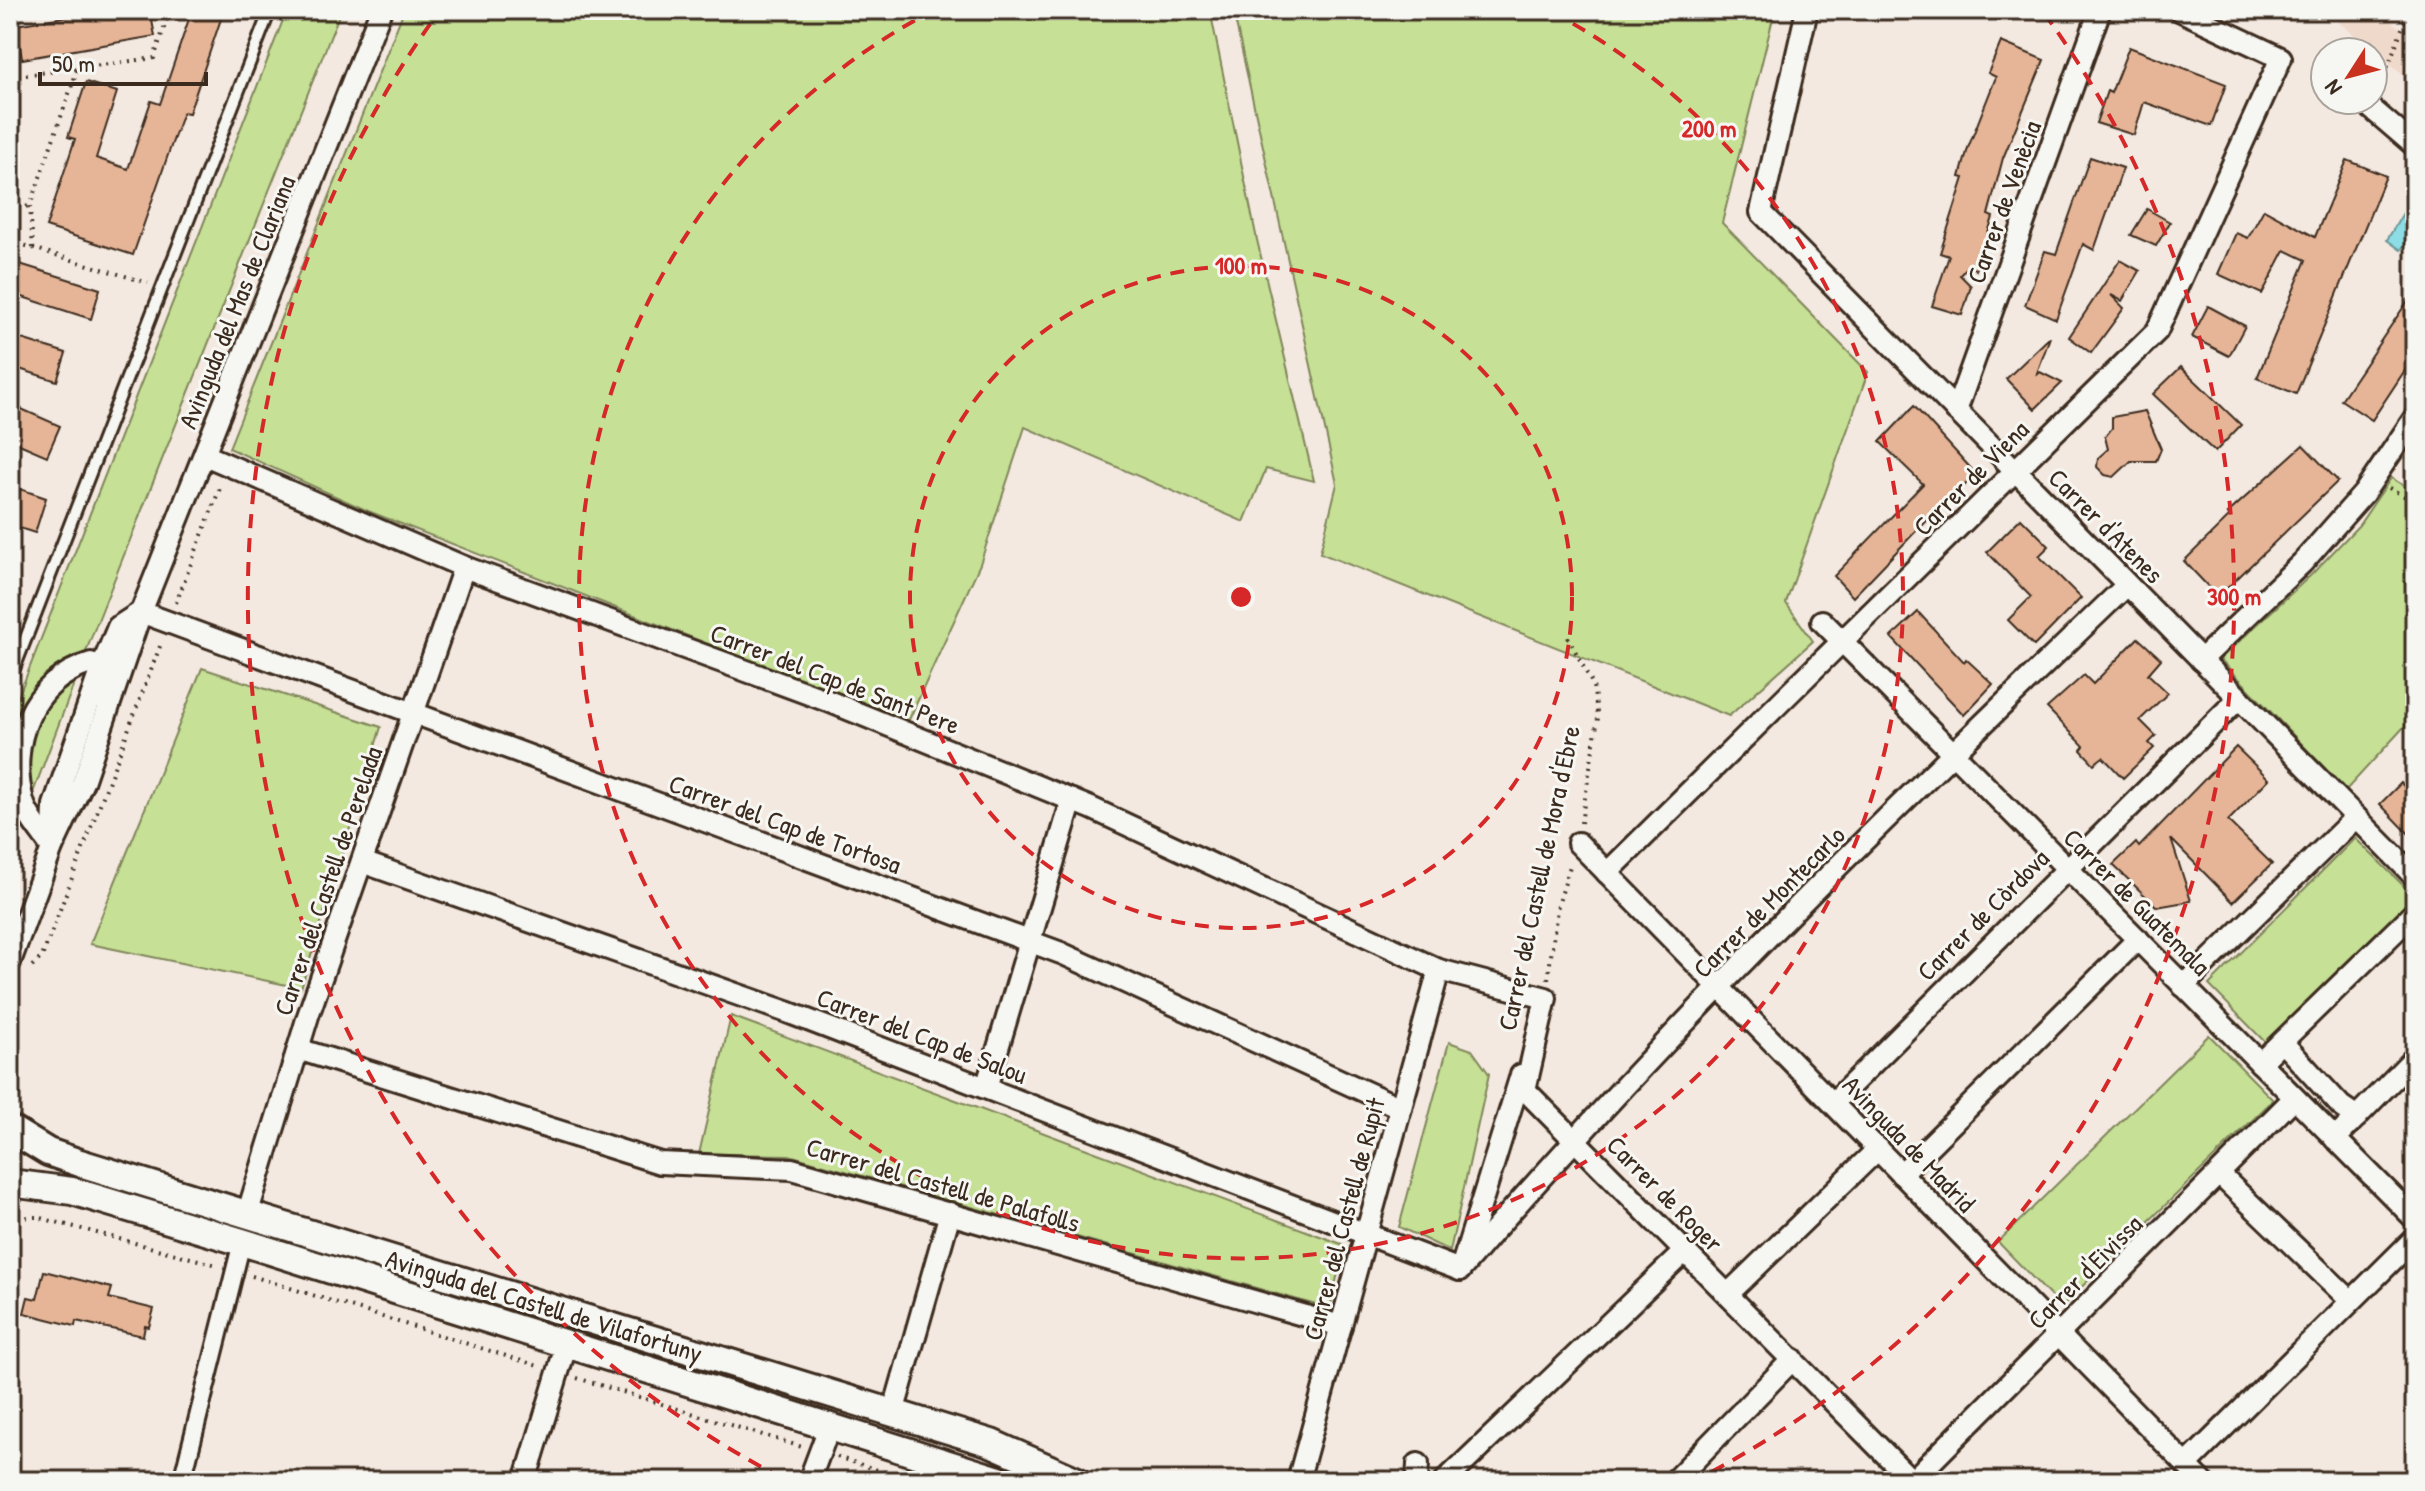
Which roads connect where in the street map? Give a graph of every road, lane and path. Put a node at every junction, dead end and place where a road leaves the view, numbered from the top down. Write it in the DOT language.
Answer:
graph roads {
  1 [pos="170,10"];
  2 [pos="270,10"];
  3 [pos="381,10"];
  4 [pos="1807,10"];
  5 [pos="2100,10"];
  6 [pos="2179,10"];
  7 [pos="2409,10"];
  8 [pos="2389,64"];
  9 [pos="78,68"];
  10 [pos="10,77"];
  11 [pos="2380,116"];
  12 [pos="2415,146"];
  13 [pos="30,206"];
  14 [pos="10,209"];
  15 [pos="10,241"];
  16 [pos="33,248"];
  17 [pos="162,287"];
  18 [pos="19,306"];
  19 [pos="10,331"];
  20 [pos="1956,411"];
  21 [pos="2415,417"];
  22 [pos="205,455"];
  23 [pos="2015,471"];
  24 [pos="2373,481"];
  25 [pos="2415,502"];
  26 [pos="464,567"];
  27 [pos="2127,585"];
  28 [pos="141,612"];
  29 [pos="1822,621"];
  30 [pos="169,622"];
  31 [pos="1568,637"];
  32 [pos="1843,642"];
  33 [pos="2201,660"];
  34 [pos="100,671"];
  35 [pos="10,679"];
  36 [pos="2239,698"];
  37 [pos="414,715"];
  38 [pos="1953,753"];
  39 [pos="83,782"];
  40 [pos="1072,800"];
  41 [pos="2356,817"];
  42 [pos="1578,843"];
  43 [pos="52,848"];
  44 [pos="362,862"];
  45 [pos="2066,868"];
  46 [pos="1607,873"];
  47 [pos="2415,877"];
  48 [pos="2415,912"];
  49 [pos="2138,939"];
  50 [pos="1029,941"];
  51 [pos="10,962"];
  52 [pos="31,967"];
  53 [pos="1439,970"];
  54 [pos="2183,986"];
  55 [pos="1720,988"];
  56 [pos="1546,998"];
  57 [pos="2282,1042"];
  58 [pos="298,1049"];
  59 [pos="2415,1057"];
  60 [pos="2260,1063"];
  61 [pos="986,1088"];
  62 [pos="2294,1098"];
  63 [pos="1833,1103"];
  64 [pos="1401,1108"];
  65 [pos="2357,1117"];
  66 [pos="11,1128"];
  67 [pos="1573,1138"];
  68 [pos="2335,1139"];
  69 [pos="1878,1149"];
  70 [pos="10,1169"];
  71 [pos="1901,1174"];
  72 [pos="2219,1174"];
  73 [pos="10,1183"];
  74 [pos="950,1213"];
  75 [pos="247,1215"];
  76 [pos="10,1218"];
  77 [pos="2415,1219"];
  78 [pos="1366,1234"];
  79 [pos="2415,1238"];
  80 [pos="242,1242"];
  81 [pos="1685,1251"];
  82 [pos="1460,1270"];
  83 [pos="235,1271"];
  84 [pos="1728,1294"];
  85 [pos="2351,1301"];
  86 [pos="1341,1326"];
  87 [pos="2059,1335"];
  88 [pos="566,1346"];
  89 [pos="1793,1359"];
  90 [pos="558,1372"];
  91 [pos="893,1413"];
  92 [pos="830,1425"];
  93 [pos="820,1452"];
  94 [pos="2186,1465"];
  95 [pos="182,1481"];
  96 [pos="525,1481"];
  97 [pos="809,1481"];
  98 [pos="912,1481"];
  99 [pos="1002,1481"];
  100 [pos="1077,1481"];
  101 [pos="1298,1481"];
  102 [pos="1445,1481"];
  103 [pos="1674,1481"];
  104 [pos="1912,1481"];
  105 [pos="2202,1481"];
  1 -- 9 [label="path"];
  2 -- 17 [label="lane"];
  3 -- 22 [label="street, Avinguda del Mas de Clariana"];
  4 -- 20 [label="street, Carrer d'Atenes"];
  5 -- 20 [label="street, Carrer de Venècia"];
  6 -- 23 [label="street, Carrer de Viena"];
  7 -- 8 [label="path"];
  9 -- 10 [label="path"];
  9 -- 13 [label="path"];
  11 -- 12 [label="street"];
  13 -- 14 [label="path"];
  13 -- 16 [label="path"];
  15 -- 16 [label="path"];
  16 -- 17 [label="path"];
  17 -- 35 [label="lane"];
  18 -- 19 [label="path"];
  20 -- 23 [label="street, Carrer d'Atenes"];
  21 -- 24 [label="street"];
  22 -- 26 [label="street, Carrer del Cap de Sant Pere"];
  22 -- 28 [label="street, Avinguda del Mas de Clariana"];
  22 -- 30 [label="path"];
  23 -- 27 [label="street, Carrer d'Atenes"];
  23 -- 32 [label="street, Carrer de Viena"];
  24 -- 25 [label="path"];
  24 -- 33 [label="street"];
  26 -- 37 [label="street, Carrer del Castell de Perelada"];
  26 -- 40 [label="street, Carrer del Cap de Sant Pere"];
  27 -- 33 [label="street, Carrer d'Atenes"];
  27 -- 38 [label="street, Carrer de Montecarlo"];
  28 -- 30 [label="street, Carrer del Cap de Tortosa"];
  28 -- 34 [label="street, Avinguda del Mas de Clariana"];
  28 -- 39 [label="street, Avinguda del Mas de Clariana"];
  29 -- 32 [label="street, Carrer de Guatemala"];
  30 -- 37 [label="street, Carrer del Cap de Tortosa"];
  30 -- 52 [label="path"];
  31 -- 42 [label="path, Carrer del Castell de Mora d'Ebre"];
  32 -- 38 [label="street, Carrer de Guatemala"];
  32 -- 46 [label="street, Carrer de Viena"];
  33 -- 36 [label="street, Carrer d'Atenes"];
  34 -- 39 [label="street, Avinguda del Mas de Clariana"];
  34 -- 43 [label="street, Avinguda del Mas de Clariana"];
  34 -- 43 [label="street"];
  36 -- 41 [label="street, Carrer d'Atenes"];
  36 -- 45 [label="street, Carrer de Còrdova"];
  37 -- 44 [label="street, Carrer del Castell de Perelada"];
  37 -- 50 [label="street, Carrer del Cap de Tortosa"];
  38 -- 45 [label="street, Carrer de Guatemala"];
  38 -- 55 [label="street, Carrer de Montecarlo"];
  39 -- 43 [label="street, Avinguda del Mas de Clariana"];
  40 -- 50 [label="street"];
  40 -- 53 [label="street, Carrer del Cap de Sant Pere"];
  41 -- 47 [label="street, Carrer d'Atenes"];
  41 -- 54 [label="street"];
  42 -- 46 [label="street, Avinguda de Madrid"];
  42 -- 56 [label="path, Carrer del Castell de Mora d'Ebre"];
  43 -- 51 [label="street, Avinguda del Mas de Clariana"];
  44 -- 58 [label="street, Carrer del Castell de Perelada"];
  44 -- 61 [label="street, Carrer del Cap de Salou"];
  45 -- 49 [label="street, Carrer de Guatemala"];
  45 -- 63 [label="street, Carrer de Còrdova"];
  46 -- 55 [label="street, Avinguda de Madrid"];
  48 -- 57 [label="street"];
  49 -- 54 [label="street, Carrer de Guatemala"];
  49 -- 71 [label="street"];
  50 -- 61 [label="street"];
  50 -- 64 [label="street, Carrer del Cap de Tortosa"];
  53 -- 56 [label="street"];
  53 -- 64 [label="street, Carrer del Castell de Rupit"];
  54 -- 60 [label="street, Carrer de Guatemala"];
  55 -- 63 [label="street, Avinguda de Madrid"];
  55 -- 67 [label="street, Carrer de Montecarlo"];
  56 -- 67 [label="street, Carrer de Roger"];
  56 -- 82 [label="street, Carrer del Castell de Mora d'Ebre"];
  57 -- 60 [label="street"];
  57 -- 65 [label="street"];
  58 -- 74 [label="street, Carrer del Castell de Palafolls"];
  58 -- 75 [label="street, Carrer del Castell de Perelada"];
  59 -- 65 [label="street"];
  60 -- 62 [label="street, Carrer de Guatemala"];
  61 -- 78 [label="street, Carrer del Cap de Salou"];
  62 -- 68 [label="street, Carrer de Guatemala"];
  62 -- 72 [label="street, Carrer d'Eivissa"];
  63 -- 69 [label="street, Avinguda de Madrid"];
  64 -- 78 [label="street, Carrer del Castell de Rupit"];
  65 -- 68 [label="street"];
  66 -- 70 [label="street"];
  66 -- 75 [label="street, Avinguda del Castell de Vilafortuny"];
  67 -- 81 [label="street, Carrer de Roger"];
  67 -- 82 [label="street, Carrer de Montecarlo"];
  68 -- 77 [label="street, Carrer de Guatemala"];
  69 -- 71 [label="street, Avinguda de Madrid"];
  69 -- 84 [label="street"];
  71 -- 87 [label="street, Avinguda de Madrid"];
  72 -- 85 [label="street"];
  72 -- 87 [label="street, Carrer d'Eivissa"];
  73 -- 80 [label="street, Avinguda del Castell de Vilafortuny"];
  74 -- 86 [label="street, Carrer del Castell de Palafolls"];
  74 -- 91 [label="street"];
  75 -- 91 [label="street, Avinguda del Castell de Vilafortuny"];
  76 -- 83 [label="path"];
  78 -- 82 [label="street, Carrer del Cap de Salou"];
  78 -- 86 [label="street, Carrer del Castell de Rupit"];
  79 -- 85 [label="street"];
  80 -- 83 [label="street"];
  80 -- 88 [label="street, Avinguda del Castell de Vilafortuny"];
  81 -- 84 [label="street, Carrer de Roger"];
  81 -- 102 [label="street"];
  83 -- 90 [label="path"];
  83 -- 95 [label="street"];
  84 -- 89 [label="street, Carrer de Roger"];
  85 -- 94 [label="street"];
  86 -- 101 [label="street, Carrer del Castell de Rupit"];
  87 -- 94 [label="street, Avinguda de Madrid"];
  87 -- 104 [label="street, Carrer d'Eivissa"];
  88 -- 90 [label="street"];
  88 -- 92 [label="street, Avinguda del Castell de Vilafortuny"];
  89 -- 103 [label="street"];
  89 -- 104 [label="street, Carrer de Roger"];
  90 -- 93 [label="path"];
  90 -- 96 [label="street"];
  91 -- 100 [label="street, Avinguda del Castell de Vilafortuny"];
  92 -- 93 [label="street"];
  92 -- 99 [label="street, Avinguda del Castell de Vilafortuny"];
  93 -- 97 [label="street"];
  93 -- 98 [label="path"];
  94 -- 105 [label="street, Avinguda de Madrid"];
}
